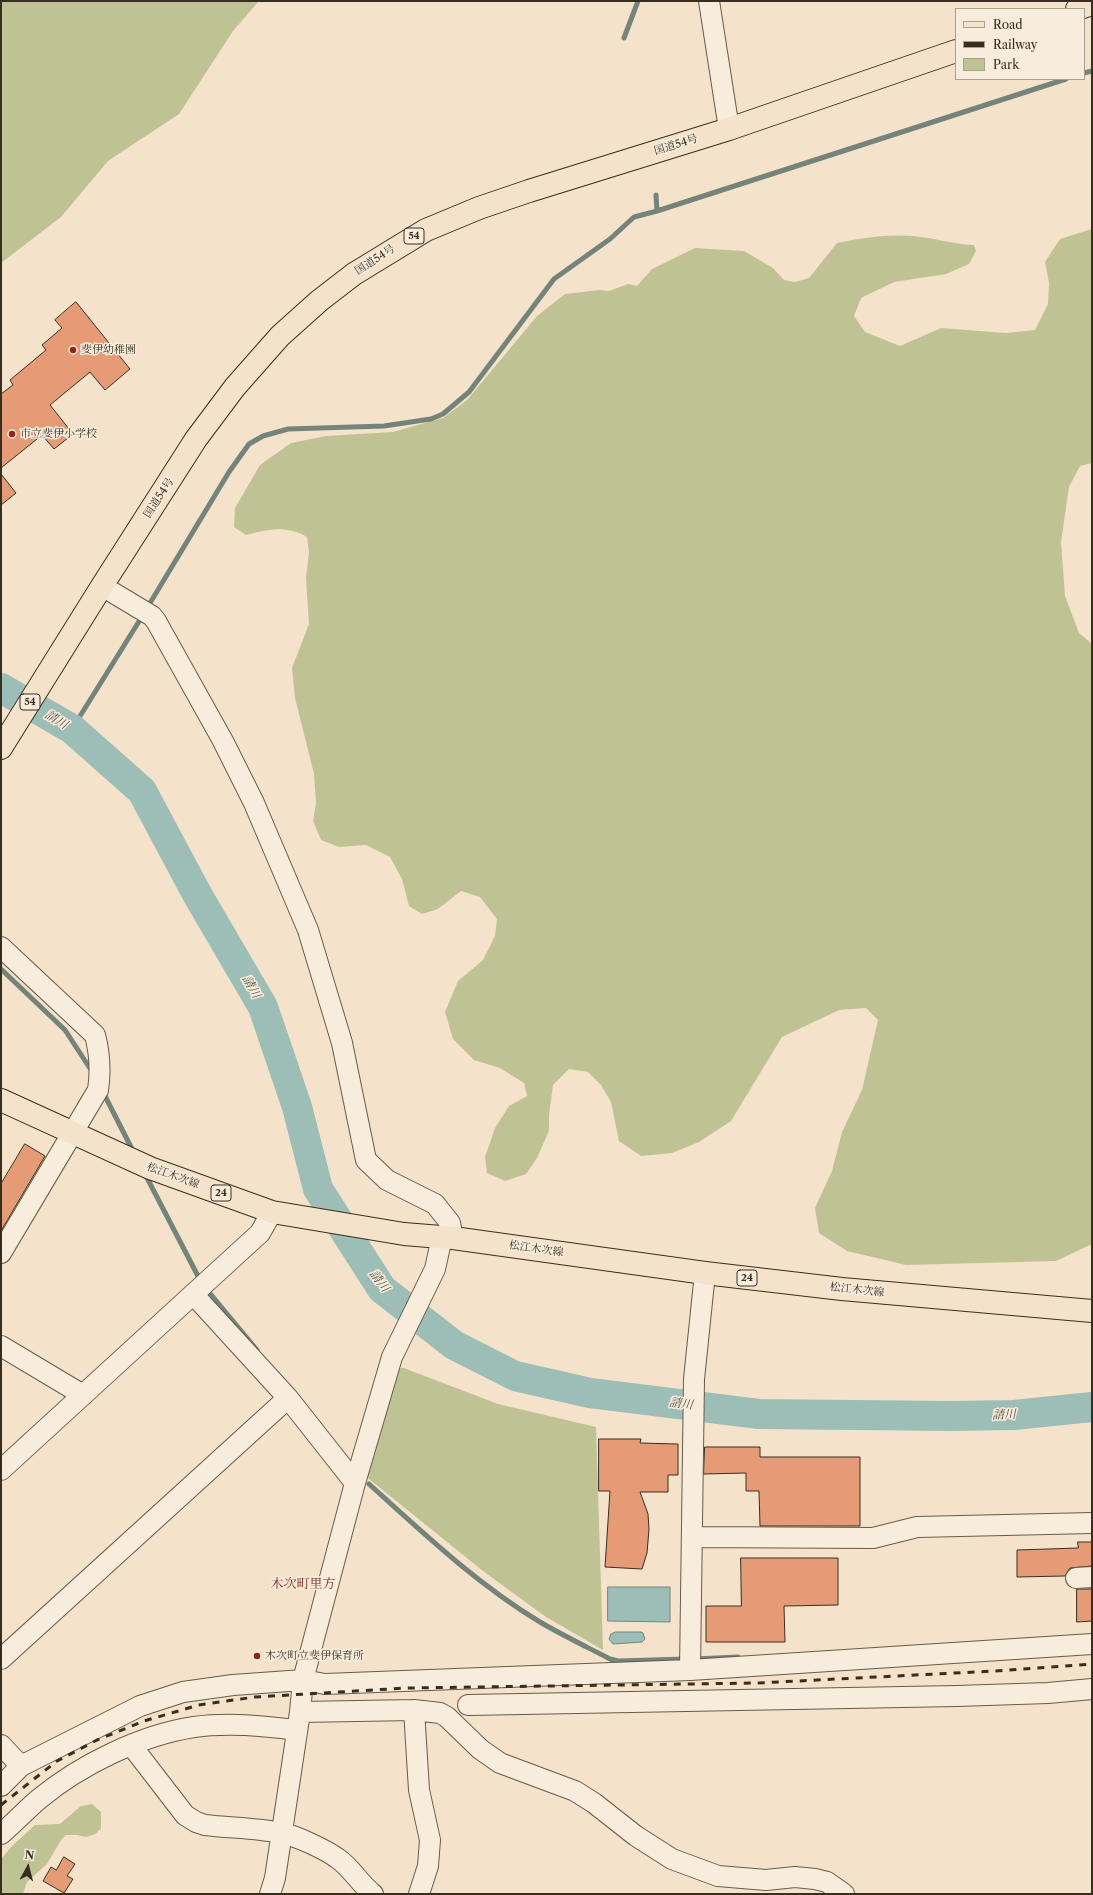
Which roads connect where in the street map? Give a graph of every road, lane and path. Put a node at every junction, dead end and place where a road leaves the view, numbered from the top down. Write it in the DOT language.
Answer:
graph roads {
  1 [pos="709,1"];
  2 [pos="1092,4"];
  3 [pos="1080,8"];
  4 [pos="955,51"];
  5 [pos="729,129"];
  6 [pos="102,586"];
  7 [pos="5,741"];
  8 [pos="1,947"];
  9 [pos="1,1100"];
  10 [pos="72,1134"];
  11 [pos="282,1214"];
  12 [pos="447,1237"];
  13 [pos="1,1253"];
  14 [pos="705,1273"];
  15 [pos="194,1294"];
  16 [pos="1092,1311"];
  17 [pos="1,1346"];
  18 [pos="83,1395"];
  19 [pos="288,1398"];
  20 [pos="1,1470"];
  21 [pos="355,1483"];
  22 [pos="1092,1523"];
  23 [pos="693,1537"];
  24 [pos="1092,1644"];
  25 [pos="1,1659"];
  26 [pos="690,1662"];
  27 [pos="303,1680"];
  28 [pos="1092,1689"];
  29 [pos="468,1705"];
  30 [pos="414,1710"];
  31 [pos="299,1721"];
  32 [pos="1,1745"];
  33 [pos="131,1745"];
  34 [pos="21,1766"];
  35 [pos="1,1786"];
  36 [pos="282,1833"];
  37 [pos="1,1834"];
  38 [pos="765,1887"];
  39 [pos="270,1894"];
  40 [pos="374,1894"];
  41 [pos="419,1894"];
  42 [pos="844,1894"];
  1 -- 5 [label="street"];
  2 -- 3 [label="main road"];
  4 -- 5 [label="main road, 国道54号 / 54"];
  5 -- 6 [label="main road, 国道54号 / 54"];
  6 -- 7 [label="main road, 国道54号 / 54"];
  6 -- 12 [label="street"];
  8 -- 10 [label="street"];
  9 -- 10 [label="main road, 松江木次線 / 24"];
  10 -- 11 [label="main road, 松江木次線 / 24"];
  10 -- 13 [label="street"];
  11 -- 12 [label="main road, 松江木次線 / 24"];
  11 -- 15 [label="street"];
  12 -- 14 [label="main road, 松江木次線 / 24"];
  12 -- 21 [label="street"];
  14 -- 16 [label="main road, 松江木次線 / 24"];
  14 -- 23 [label="street"];
  15 -- 18 [label="street"];
  15 -- 19 [label="street"];
  17 -- 18 [label="street"];
  18 -- 20 [label="street"];
  19 -- 21 [label="street"];
  19 -- 25 [label="street"];
  21 -- 27 [label="street"];
  22 -- 23 [label="street"];
  23 -- 26 [label="street"];
  24 -- 26 [label="street"];
  26 -- 27 [label="street"];
  27 -- 31 [label="street"];
  27 -- 34 [label="street"];
  28 -- 29 [label="street"];
  30 -- 31 [label="street"];
  30 -- 38 [label="street"];
  30 -- 41 [label="street"];
  31 -- 33 [label="street"];
  31 -- 36 [label="street"];
  32 -- 34 [label="street"];
  33 -- 36 [label="street"];
  33 -- 37 [label="street"];
  34 -- 35 [label="street"];
  36 -- 39 [label="street"];
  36 -- 40 [label="street"];
  38 -- 42 [label="street"];
}
